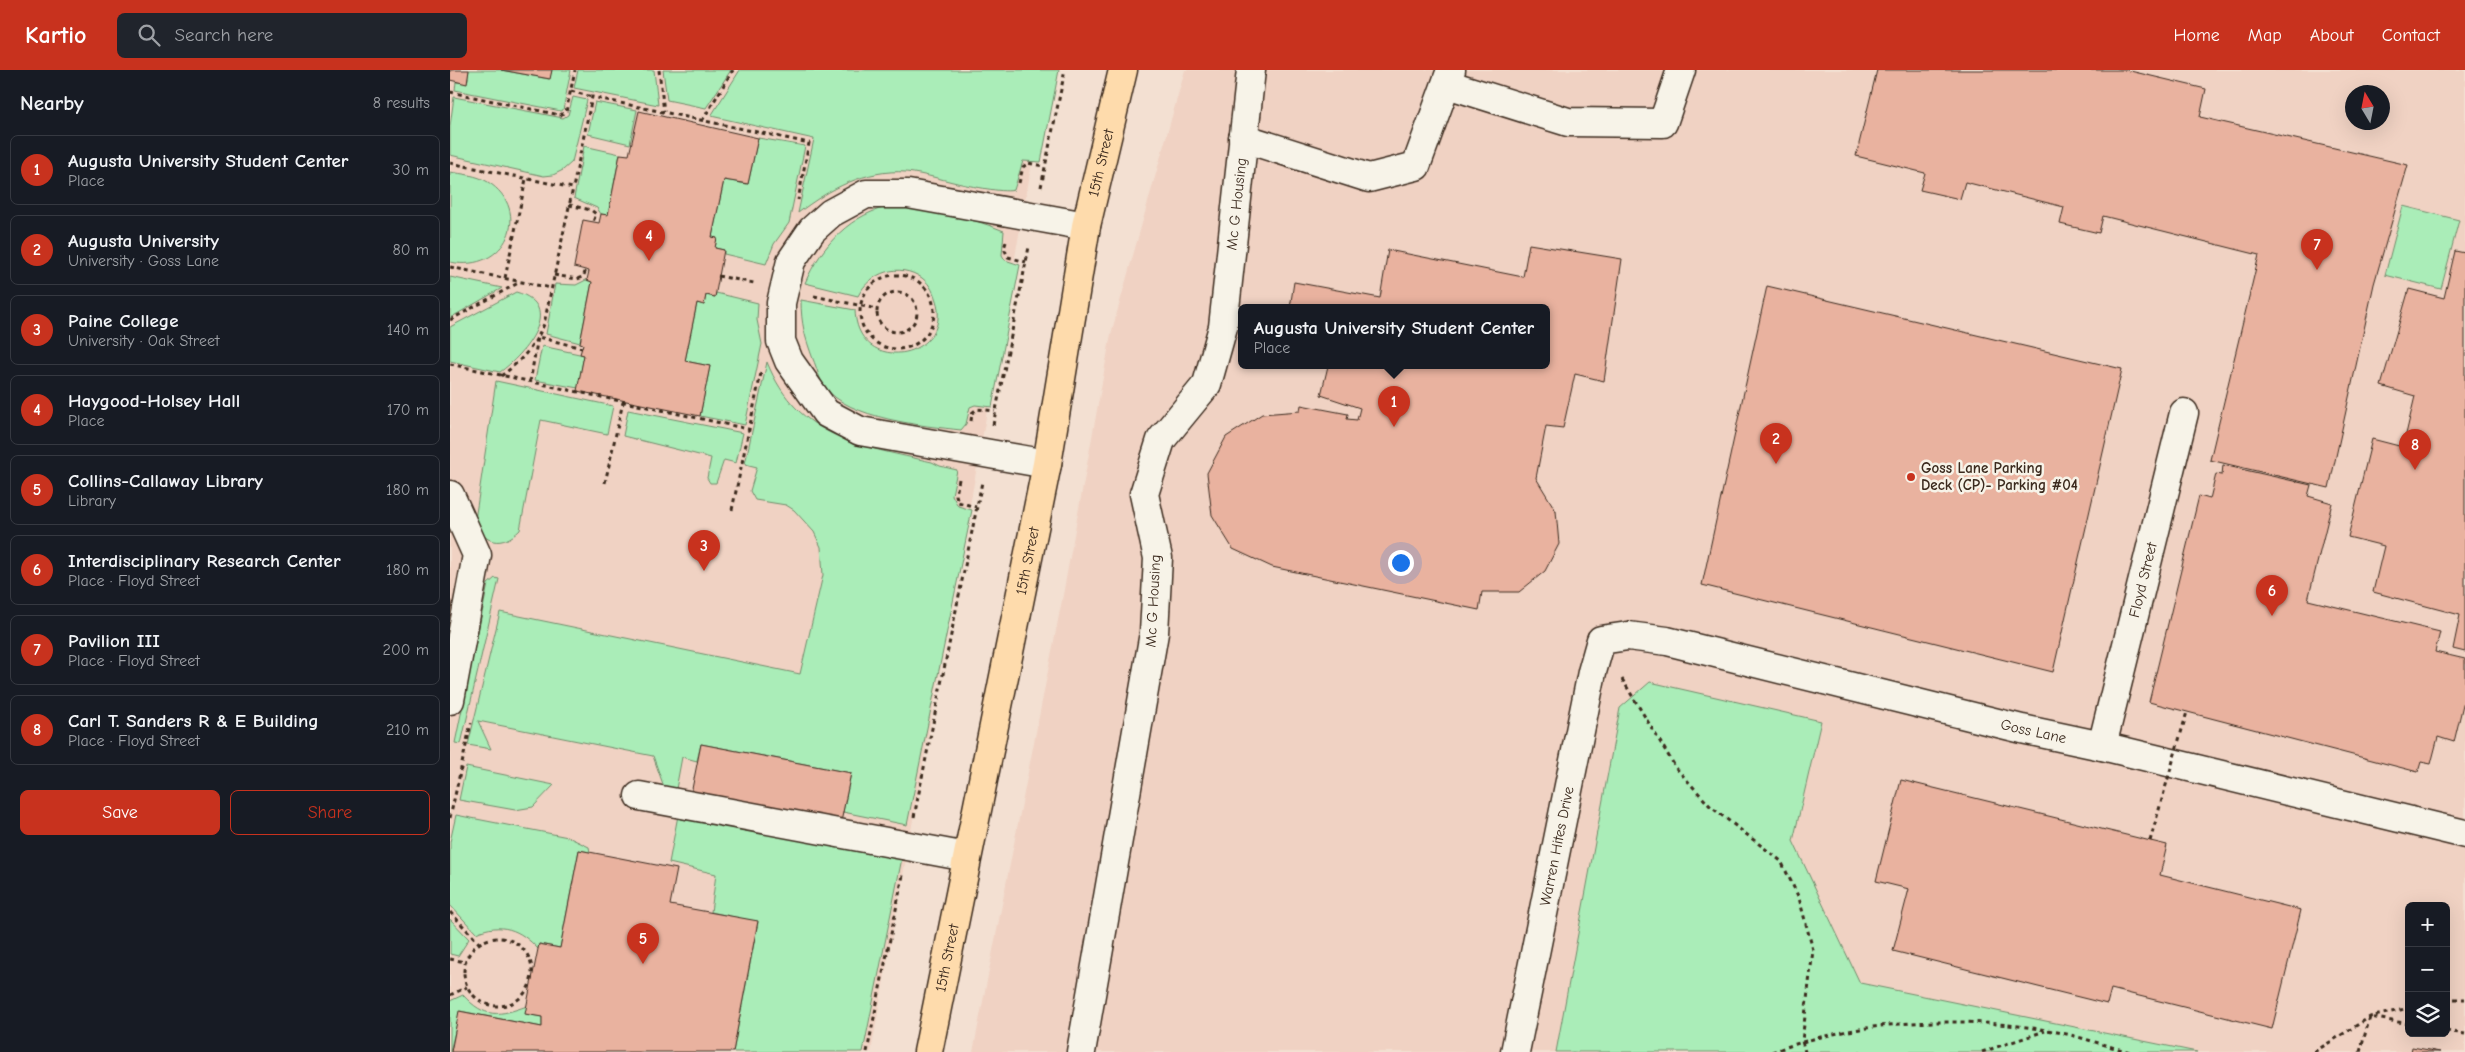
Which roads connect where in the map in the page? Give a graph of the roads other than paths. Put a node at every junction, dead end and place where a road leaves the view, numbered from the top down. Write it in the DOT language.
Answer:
graph roads {
  1 [pos="1123,70"];
  2 [pos="1251,70"];
  3 [pos="1682,70"];
  4 [pos="1449,77"];
  5 [pos="1243,138"];
  6 [pos="1086,226"];
  7 [pos="2184,413"];
  8 [pos="1048,464"];
  9 [pos="450,496"];
  10 [pos="1602,640"];
  11 [pos="450,700"];
  12 [pos="2102,746"];
  13 [pos="639,796"];
  14 [pos="2465,834"];
  15 [pos="967,857"];
  16 [pos="928,1052"];
  17 [pos="1082,1052"];
  18 [pos="1514,1052"];
  1 -- 6 [label="main road, 15th Street"];
  2 -- 5 [label="street, Mc G Housing"];
  3 -- 4 [label="street, Mc G Housing"];
  4 -- 5 [label="street, Mc G Housing"];
  5 -- 17 [label="street, Mc G Housing"];
  6 -- 8 [label="main road, 15th Street"];
  6 -- 8 [label="street"];
  7 -- 12 [label="street, Floyd Street"];
  8 -- 15 [label="main road, 15th Street"];
  9 -- 11 [label="street"];
  10 -- 12 [label="street, Goss Lane"];
  10 -- 18 [label="street, Warren Hites Drive"];
  12 -- 14 [label="street, Goss Lane"];
  13 -- 15 [label="street"];
  15 -- 16 [label="main road, 15th Street"];
}
